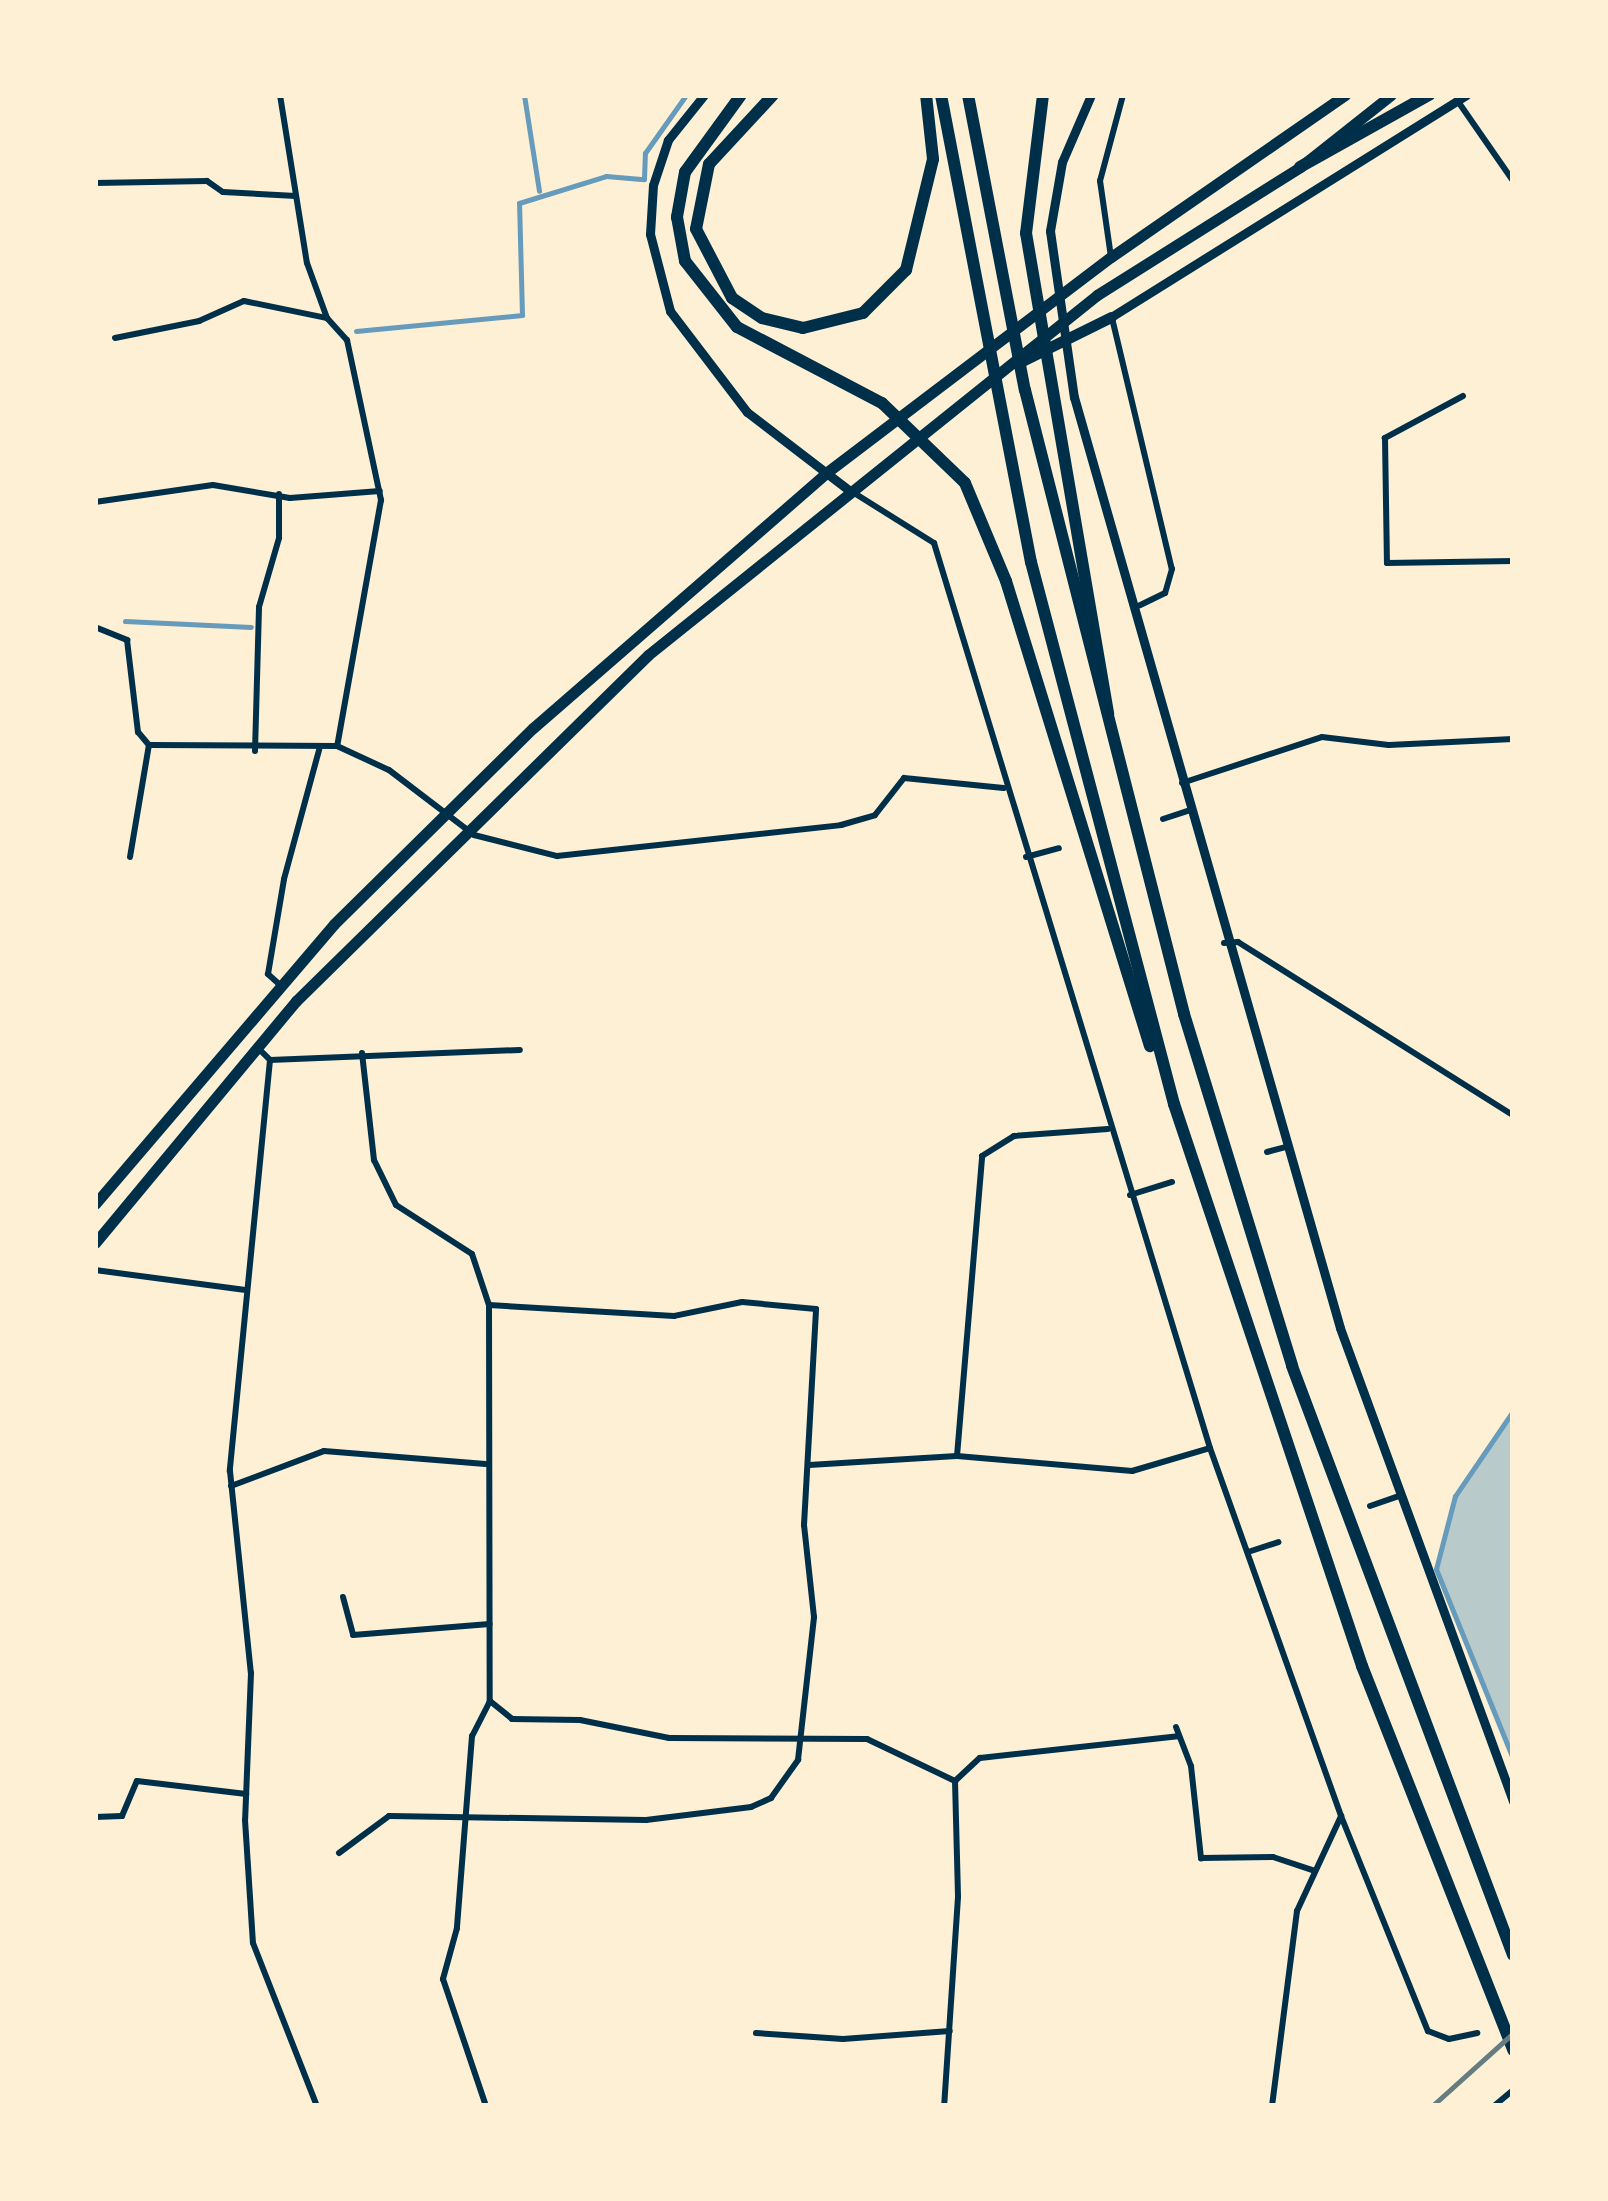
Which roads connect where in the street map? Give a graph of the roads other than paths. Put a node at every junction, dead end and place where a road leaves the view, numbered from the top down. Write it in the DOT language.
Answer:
graph roads {
  1 [pos="280,95"];
  2 [pos="704,95"];
  3 [pos="741,95"];
  4 [pos="773,95"];
  5 [pos="926,95"];
  6 [pos="941,95"];
  7 [pos="968,95"];
  8 [pos="1043,95"];
  9 [pos="1091,95"];
  10 [pos="1123,95"];
  11 [pos="1345,95"];
  12 [pos="1391,95"];
  13 [pos="1429,95"];
  14 [pos="1462,98"];
  15 [pos="1300,167"];
  16 [pos="1513,181"];
  17 [pos="98,186"];
  18 [pos="296,196"];
  19 [pos="1111,257"];
  20 [pos="1112,317"];
  21 [pos="328,318"];
  22 [pos="115,338"];
  23 [pos="999,370"];
  24 [pos="1463,396"];
  25 [pos="826,473"];
  26 [pos="850,490"];
  27 [pos="380,491"];
  28 [pos="279,494"];
  29 [pos="95,502"];
  30 [pos="1513,560"];
  31 [pos="1140,605"];
  32 [pos="95,627"];
  33 [pos="1513,739"];
  34 [pos="149,745"];
  35 [pos="338,746"];
  36 [pos="320,749"];
  37 [pos="255,751"];
  38 [pos="1114,766"];
  39 [pos="1180,784"];
  40 [pos="1003,788"];
  41 [pos="1188,812"];
  42 [pos="443,814"];
  43 [pos="1163,819"];
  44 [pos="466,830"];
  45 [pos="1059,848"];
  46 [pos="130,856"];
  47 [pos="1026,857"];
  48 [pos="1224,942"];
  49 [pos="279,984"];
  50 [pos="256,1046"];
  51 [pos="520,1050"];
  52 [pos="362,1053"];
  53 [pos="270,1060"];
  54 [pos="1174,1104"];
  55 [pos="1513,1115"];
  56 [pos="1108,1129"];
  57 [pos="1286,1146"];
  58 [pos="1267,1152"];
  59 [pos="1172,1182"];
  60 [pos="1130,1195"];
  61 [pos="95,1204"];
  62 [pos="95,1242"];
  63 [pos="95,1270"];
  64 [pos="244,1290"];
  65 [pos="489,1305"];
  66 [pos="1210,1448"];
  67 [pos="956,1456"];
  68 [pos="485,1464"];
  69 [pos="809,1465"];
  70 [pos="231,1486"];
  71 [pos="1399,1496"];
  72 [pos="1370,1506"];
  73 [pos="1278,1542"];
  74 [pos="1248,1552"];
  75 [pos="344,1597"];
  76 [pos="490,1624"];
  77 [pos="490,1702"];
  78 [pos="1176,1727"];
  79 [pos="1178,1736"];
  80 [pos="801,1738"];
  81 [pos="955,1781"];
  82 [pos="246,1794"];
  83 [pos="1513,1800"];
  84 [pos="467,1815"];
  85 [pos="1342,1816"];
  86 [pos="95,1817"];
  87 [pos="339,1853"];
  88 [pos="1315,1871"];
  89 [pos="1513,1956"];
  90 [pos="950,2031"];
  91 [pos="756,2033"];
  92 [pos="1476,2033"];
  93 [pos="1513,2050"];
  94 [pos="1513,2090"];
  95 [pos="317,2106"];
  96 [pos="486,2106"];
  97 [pos="944,2106"];
  98 [pos="1272,2106"];
  99 [pos="1494,2106"];
  1 -- 18 [label="street"];
  2 -- 25 [label="street"];
  3 -- 54 [label="highway"];
  4 -- 5 [label="highway"];
  6 -- 54 [label="highway"];
  7 -- 38 [label="highway"];
  8 -- 38 [label="highway"];
  9 -- 31 [label="street"];
  10 -- 19 [label="street"];
  11 -- 19 [label="highway"];
  12 -- 15 [label="highway"];
  13 -- 15 [label="highway"];
  14 -- 16 [label="street"];
  14 -- 20 [label="street"];
  15 -- 23 [label="highway"];
  17 -- 18 [label="street"];
  18 -- 21 [label="street"];
  19 -- 25 [label="highway"];
  20 -- 23 [label="highway"];
  20 -- 31 [label="street"];
  21 -- 22 [label="street"];
  21 -- 27 [label="street"];
  23 -- 26 [label="highway"];
  24 -- 30 [label="street"];
  25 -- 26 [label="street"];
  25 -- 42 [label="highway"];
  26 -- 40 [label="street"];
  26 -- 44 [label="highway"];
  27 -- 28 [label="street"];
  27 -- 35 [label="street"];
  28 -- 29 [label="street"];
  28 -- 37 [label="street"];
  31 -- 39 [label="street"];
  32 -- 34 [label="street"];
  33 -- 39 [label="street"];
  34 -- 37 [label="street"];
  34 -- 46 [label="street"];
  35 -- 36 [label="street"];
  35 -- 42 [label="street"];
  36 -- 37 [label="street"];
  36 -- 49 [label="street"];
  38 -- 89 [label="highway"];
  39 -- 41 [label="street"];
  40 -- 44 [label="street"];
  40 -- 47 [label="street"];
  41 -- 43 [label="street"];
  41 -- 48 [label="street"];
  42 -- 44 [label="street"];
  42 -- 49 [label="highway"];
  44 -- 50 [label="highway"];
  45 -- 47 [label="street"];
  47 -- 56 [label="street"];
  48 -- 55 [label="street"];
  48 -- 57 [label="street"];
  49 -- 61 [label="highway"];
  50 -- 53 [label="street"];
  50 -- 62 [label="highway"];
  51 -- 52 [label="street"];
  52 -- 53 [label="street"];
  52 -- 65 [label="street"];
  53 -- 64 [label="street"];
  54 -- 93 [label="highway"];
  56 -- 60 [label="street"];
  56 -- 67 [label="street"];
  57 -- 58 [label="street"];
  57 -- 71 [label="street"];
  59 -- 60 [label="street"];
  60 -- 66 [label="street"];
  63 -- 64 [label="street"];
  64 -- 70 [label="street"];
  65 -- 68 [label="street"];
  65 -- 69 [label="street"];
  66 -- 67 [label="street"];
  66 -- 74 [label="street"];
  67 -- 69 [label="street"];
  68 -- 70 [label="street"];
  68 -- 76 [label="street"];
  69 -- 80 [label="street"];
  70 -- 82 [label="street"];
  71 -- 72 [label="street"];
  71 -- 83 [label="street"];
  73 -- 74 [label="street"];
  74 -- 85 [label="street"];
  75 -- 76 [label="street"];
  76 -- 77 [label="street"];
  77 -- 80 [label="street"];
  77 -- 84 [label="street"];
  78 -- 79 [label="street"];
  79 -- 81 [label="street"];
  79 -- 88 [label="street"];
  80 -- 81 [label="street"];
  80 -- 84 [label="street"];
  81 -- 90 [label="street"];
  82 -- 86 [label="street"];
  82 -- 95 [label="street"];
  84 -- 87 [label="street"];
  84 -- 96 [label="street"];
  85 -- 88 [label="street"];
  85 -- 92 [label="street"];
  88 -- 98 [label="street"];
  90 -- 91 [label="street"];
  90 -- 97 [label="street"];
  94 -- 99 [label="street"];
}
